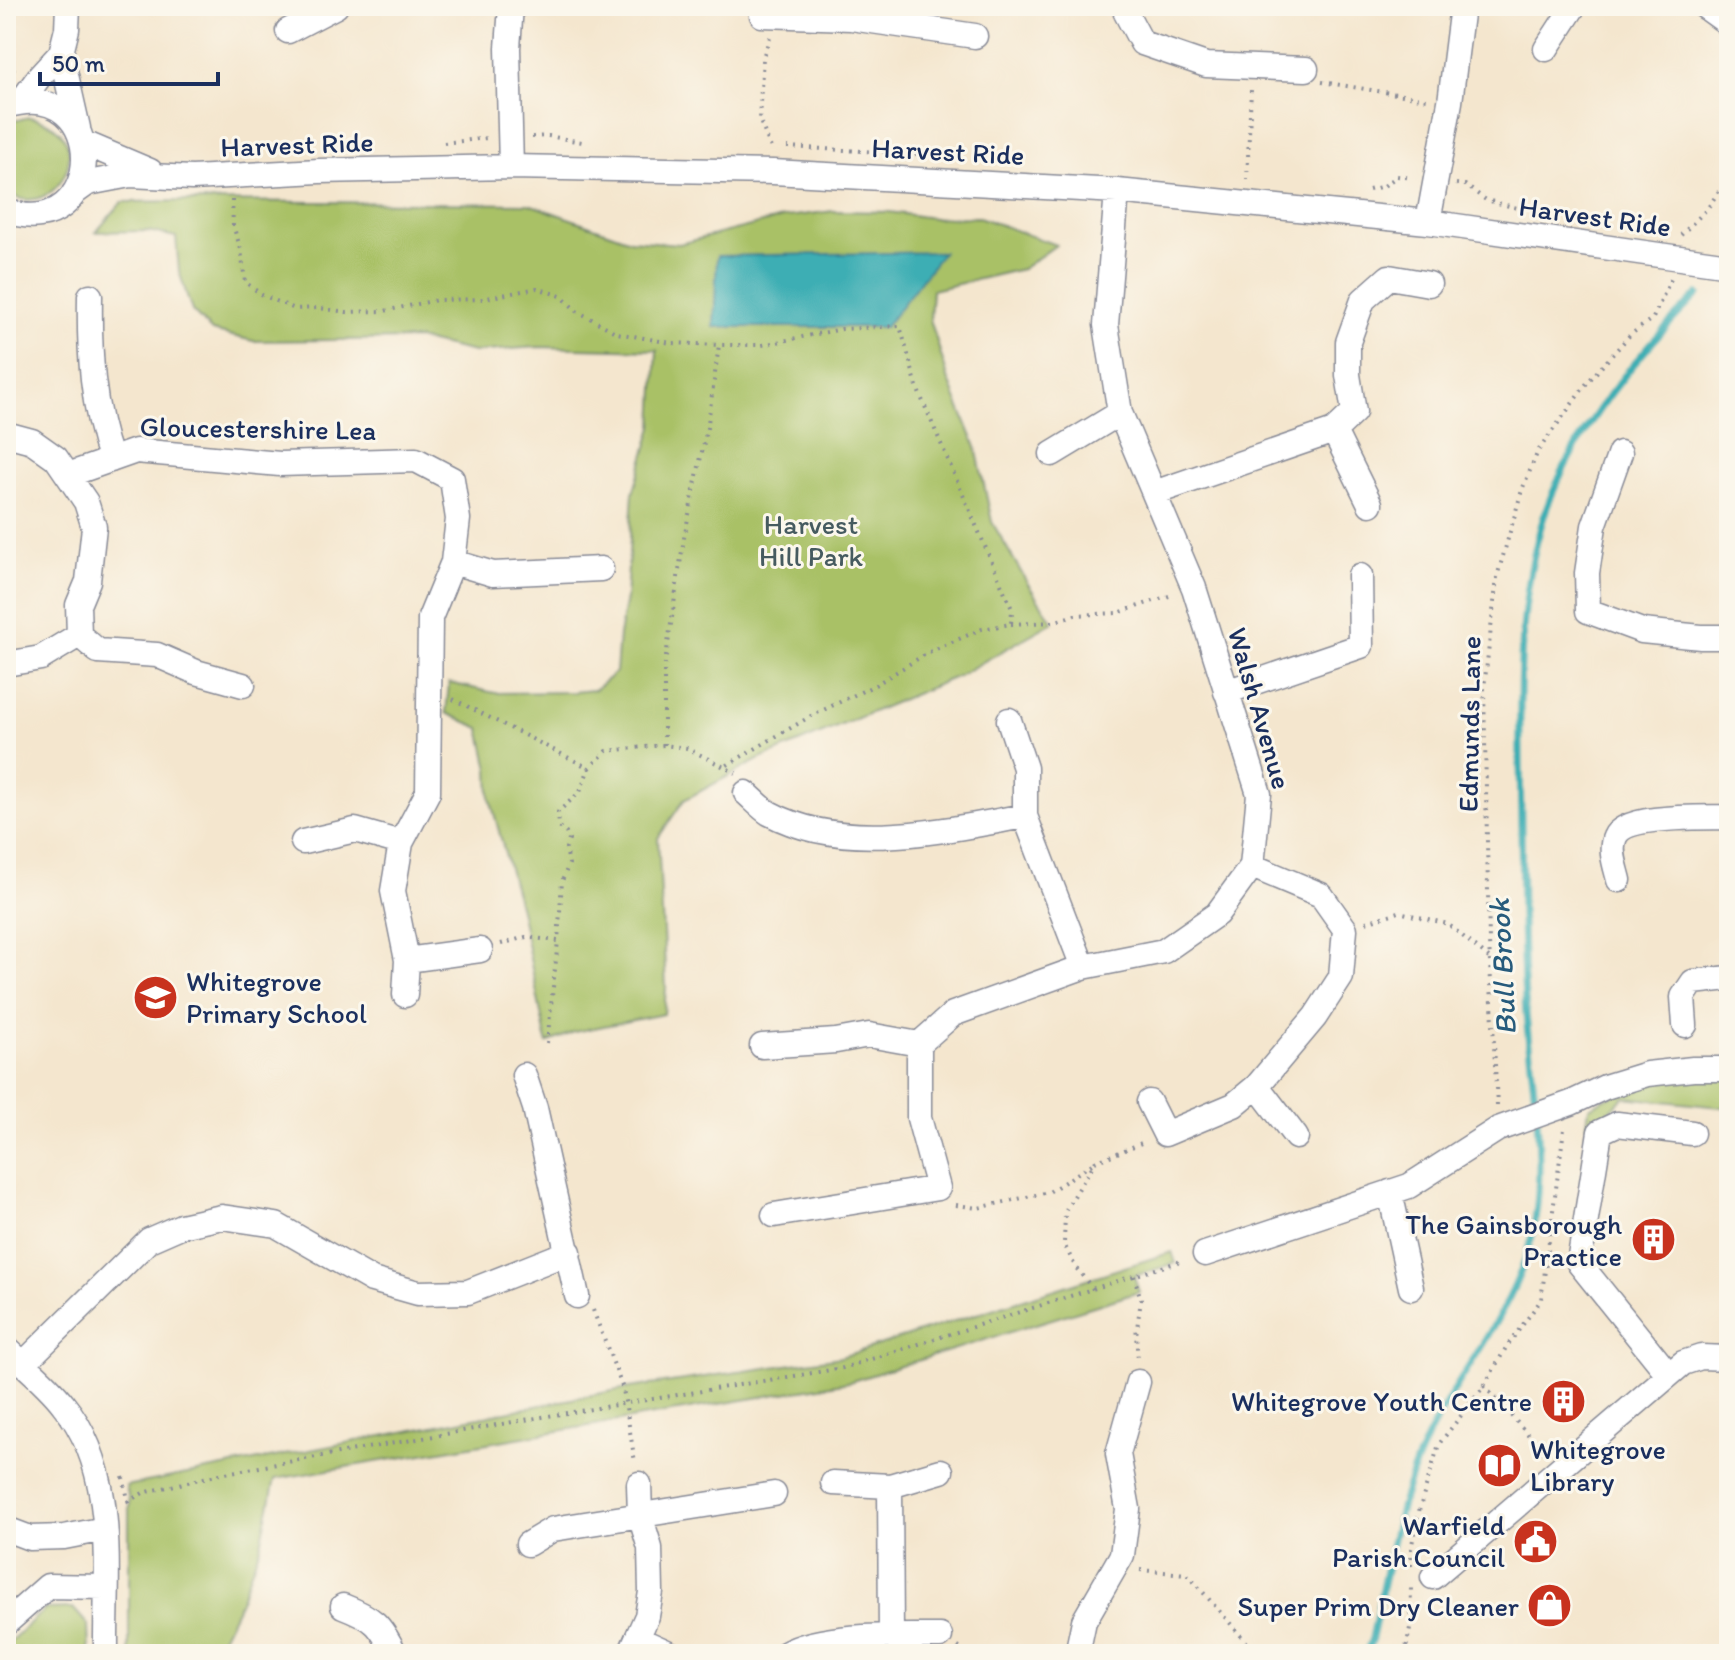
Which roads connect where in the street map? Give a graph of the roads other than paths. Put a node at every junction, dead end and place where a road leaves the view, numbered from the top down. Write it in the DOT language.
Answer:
graph roads {
  1 [pos="68,6"];
  2 [pos="336,6"];
  3 [pos="511,6"];
  4 [pos="1125,6"];
  5 [pos="1462,6"];
  6 [pos="1574,6"];
  7 [pos="1704,6"];
  8 [pos="850,12"];
  9 [pos="769,15"];
  10 [pos="1729,24"];
  11 [pos="288,31"];
  12 [pos="975,36"];
  13 [pos="1546,49"];
  14 [pos="61,53"];
  15 [pos="1306,69"];
  16 [pos="14,104"];
  17 [pos="81,136"];
  18 [pos="511,167"];
  19 [pos="159,175"];
  20 [pos="1117,191"];
  21 [pos="74,193"];
  22 [pos="10,215"];
  23 [pos="1428,222"];
  24 [pos="1729,265"];
  25 [pos="1429,284"];
  26 [pos="90,296"];
  27 [pos="1120,413"];
  28 [pos="1334,431"];
  29 [pos="6,434"];
  30 [pos="1620,453"];
  31 [pos="1052,454"];
  32 [pos="111,460"];
  33 [pos="68,475"];
  34 [pos="1154,493"];
  35 [pos="1370,504"];
  36 [pos="453,562"];
  37 [pos="601,569"];
  38 [pos="1360,576"];
  39 [pos="79,635"];
  40 [pos="1729,637"];
  41 [pos="6,664"];
  42 [pos="243,685"];
  43 [pos="1226,692"];
  44 [pos="1009,720"];
  45 [pos="746,793"];
  46 [pos="1025,816"];
  47 [pos="1729,817"];
  48 [pos="303,842"];
  49 [pos="401,843"];
  50 [pos="1252,866"];
  51 [pos="1619,880"];
  52 [pos="480,950"];
  53 [pos="407,960"];
  54 [pos="1083,967"];
  55 [pos="1729,978"];
  56 [pos="405,995"];
  57 [pos="1685,1025"];
  58 [pos="919,1044"];
  59 [pos="762,1046"];
  60 [pos="1729,1069"];
  61 [pos="524,1075"];
  62 [pos="1257,1086"];
  63 [pos="1149,1102"];
  64 [pos="1692,1133"];
  65 [pos="1296,1137"];
  66 [pos="1390,1192"];
  67 [pos="774,1215"];
  68 [pos="569,1252"];
  69 [pos="1205,1254"];
  70 [pos="1411,1288"];
  71 [pos="577,1296"];
  72 [pos="14,1356"];
  73 [pos="1729,1358"];
  74 [pos="1669,1375"];
  75 [pos="1138,1382"];
  76 [pos="941,1471"];
  77 [pos="833,1483"];
  78 [pos="639,1484"];
  79 [pos="890,1486"];
  80 [pos="774,1494"];
  81 [pos="640,1515"];
  82 [pos="6,1529"];
  83 [pos="105,1529"];
  84 [pos="528,1544"];
  85 [pos="1433,1577"];
  86 [pos="105,1587"];
  87 [pos="343,1606"];
  88 [pos="6,1623"];
  89 [pos="891,1636"];
  90 [pos="940,1636"];
  91 [pos="634,1647"];
  92 [pos="106,1654"];
  93 [pos="395,1654"];
  94 [pos="671,1654"];
  95 [pos="785,1654"];
  96 [pos="1077,1654"];
  1 -- 14 [label="street"];
  2 -- 11 [label="street"];
  3 -- 18 [label="street"];
  4 -- 15 [label="street"];
  5 -- 23 [label="street"];
  6 -- 13 [label="street"];
  7 -- 10 [label="street"];
  8 -- 9 [label="street"];
  8 -- 12 [label="street"];
  14 -- 16 [label="street"];
  14 -- 17 [label="street"];
  16 -- 17 [label="street, Harvest Ride"];
  17 -- 19 [label="street, Harvest Ride"];
  17 -- 21 [label="street"];
  18 -- 19 [label="street, Harvest Ride"];
  18 -- 20 [label="street, Harvest Ride"];
  19 -- 21 [label="street, Harvest Ride"];
  20 -- 23 [label="street, Harvest Ride"];
  20 -- 27 [label="street, Walsh Avenue"];
  21 -- 22 [label="street, Harvest Ride"];
  23 -- 24 [label="street, Harvest Ride"];
  25 -- 28 [label="street"];
  26 -- 32 [label="street"];
  27 -- 31 [label="street"];
  27 -- 34 [label="street, Walsh Avenue"];
  28 -- 34 [label="street"];
  28 -- 35 [label="street"];
  29 -- 33 [label="street"];
  30 -- 40 [label="street"];
  32 -- 33 [label="street, Gloucestershire Lea"];
  32 -- 36 [label="street, Gloucestershire Lea"];
  33 -- 39 [label="street"];
  34 -- 43 [label="street, Walsh Avenue"];
  36 -- 37 [label="street"];
  36 -- 49 [label="street, Gloucestershire Lea"];
  38 -- 43 [label="street"];
  39 -- 41 [label="street"];
  39 -- 42 [label="street"];
  43 -- 50 [label="street, Walsh Avenue"];
  44 -- 46 [label="street"];
  45 -- 46 [label="street"];
  46 -- 54 [label="street"];
  47 -- 51 [label="street"];
  48 -- 49 [label="street"];
  49 -- 53 [label="street, Gloucestershire Lea"];
  50 -- 54 [label="street"];
  50 -- 62 [label="street"];
  52 -- 53 [label="street"];
  53 -- 56 [label="street, Gloucestershire Lea"];
  54 -- 58 [label="street"];
  55 -- 57 [label="street"];
  58 -- 59 [label="street"];
  58 -- 67 [label="street"];
  60 -- 66 [label="street"];
  61 -- 68 [label="street"];
  62 -- 63 [label="street"];
  62 -- 65 [label="street"];
  64 -- 74 [label="street"];
  66 -- 69 [label="street"];
  66 -- 70 [label="street"];
  68 -- 71 [label="street"];
  68 -- 72 [label="street"];
  72 -- 83 [label="street"];
  73 -- 74 [label="street"];
  74 -- 85 [label="street"];
  75 -- 96 [label="street"];
  76 -- 79 [label="street"];
  77 -- 79 [label="street"];
  78 -- 81 [label="street"];
  79 -- 89 [label="street"];
  80 -- 81 [label="street"];
  81 -- 84 [label="street"];
  81 -- 91 [label="street"];
  82 -- 83 [label="street"];
  83 -- 86 [label="street"];
  86 -- 88 [label="street"];
  86 -- 92 [label="street"];
  87 -- 93 [label="street"];
  89 -- 90 [label="street"];
  89 -- 95 [label="street"];
  91 -- 94 [label="street"];
}
